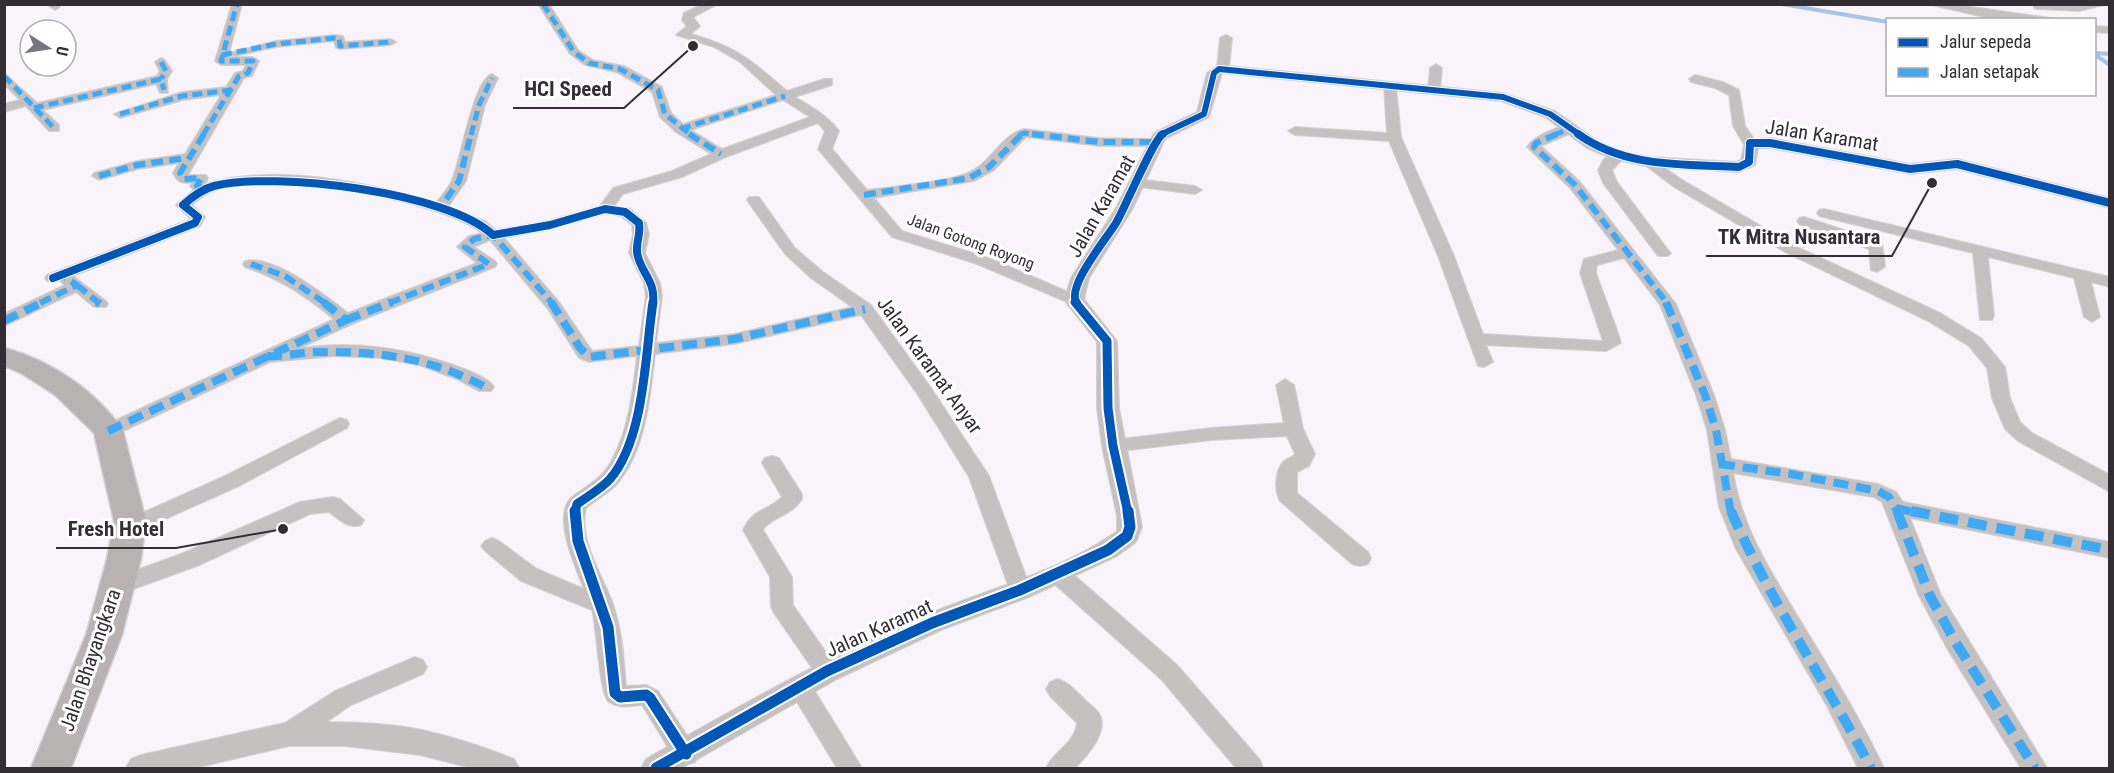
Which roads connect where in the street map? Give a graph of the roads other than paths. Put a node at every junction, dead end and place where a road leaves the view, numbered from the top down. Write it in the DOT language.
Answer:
graph roads {
  1 [pos="237,4"];
  2 [pos="543,4"];
  3 [pos="713,4"];
  4 [pos="2008,4"];
  5 [pos="2098,5"];
  6 [pos="1930,6"];
  7 [pos="2109,6"];
  8 [pos="1979,18"];
  9 [pos="2034,18"];
  10 [pos="1226,38"];
  11 [pos="390,42"];
  12 [pos="222,55"];
  13 [pos="161,62"];
  14 [pos="1223,68"];
  15 [pos="1436,68"];
  16 [pos="4,76"];
  17 [pos="492,78"];
  18 [pos="1695,79"];
  19 [pos="828,82"];
  20 [pos="1390,87"];
  21 [pos="1434,89"];
  22 [pos="232,90"];
  23 [pos="785,96"];
  24 [pos="32,105"];
  25 [pos="4,108"];
  26 [pos="120,114"];
  27 [pos="820,118"];
  28 [pos="54,128"];
  29 [pos="1571,128"];
  30 [pos="681,129"];
  31 [pos="1295,131"];
  32 [pos="1394,137"];
  33 [pos="1155,142"];
  34 [pos="1750,143"];
  35 [pos="720,154"];
  36 [pos="1618,156"];
  37 [pos="187,158"];
  38 [pos="1650,162"];
  39 [pos="99,176"];
  40 [pos="1137,183"];
  41 [pos="206,189"];
  42 [pos="1195,190"];
  43 [pos="864,195"];
  44 [pos="754,200"];
  45 [pos="2109,203"];
  46 [pos="440,208"];
  47 [pos="605,209"];
  48 [pos="1824,213"];
  49 [pos="1804,221"];
  50 [pos="1876,224"];
  51 [pos="493,235"];
  52 [pos="1876,246"];
  53 [pos="1980,249"];
  54 [pos="1630,253"];
  55 [pos="1663,253"];
  56 [pos="251,264"];
  57 [pos="1877,267"];
  58 [pos="2081,275"];
  59 [pos="2109,282"];
  60 [pos="77,285"];
  61 [pos="2109,289"];
  62 [pos="2086,292"];
  63 [pos="1074,300"];
  64 [pos="100,304"];
  65 [pos="865,309"];
  66 [pos="1986,316"];
  67 [pos="2092,317"];
  68 [pos="346,320"];
  69 [pos="4,321"];
  70 [pos="1475,339"];
  71 [pos="646,350"];
  72 [pos="4,356"];
  73 [pos="264,356"];
  74 [pos="1484,363"];
  75 [pos="1285,384"];
  76 [pos="485,387"];
  77 [pos="340,424"];
  78 [pos="1294,429"];
  79 [pos="108,431"];
  80 [pos="1113,446"];
  81 [pos="772,463"];
  82 [pos="1720,464"];
  83 [pos="2109,485"];
  84 [pos="1896,508"];
  85 [pos="354,520"];
  86 [pos="129,527"];
  87 [pos="492,546"];
  88 [pos="2109,550"];
  89 [pos="1360,558"];
  90 [pos="1058,574"];
  91 [pos="117,586"];
  92 [pos="1020,590"];
  93 [pos="602,606"];
  94 [pos="416,667"];
  95 [pos="826,671"];
  96 [pos="800,687"];
  97 [pos="1058,690"];
  98 [pos="289,734"];
  99 [pos="686,754"];
  100 [pos="51,768"];
  101 [pos="141,768"];
  102 [pos="504,768"];
  103 [pos="656,768"];
  104 [pos="850,768"];
  105 [pos="1059,768"];
  106 [pos="1251,768"];
  107 [pos="1871,768"];
  108 [pos="2035,768"];
  1 -- 12 [label="street"];
  2 -- 30 [label="street"];
  3 -- 23 [label="street"];
  4 -- 5 [label="street"];
  5 -- 7 [label="street"];
  6 -- 8 [label="street"];
  6 -- 9 [label="street"];
  10 -- 14 [label="street"];
  11 -- 12 [label="street"];
  12 -- 22 [label="street"];
  13 -- 24 [label="street"];
  14 -- 20 [label="street, Jalan Karamat"];
  14 -- 33 [label="street, Jalan Karamat"];
  15 -- 21 [label="street"];
  16 -- 24 [label="street"];
  17 -- 46 [label="street"];
  18 -- 34 [label="street"];
  19 -- 23 [label="street"];
  20 -- 21 [label="street, Jalan Karamat"];
  20 -- 32 [label="street"];
  21 -- 29 [label="street, Jalan Karamat"];
  22 -- 26 [label="street"];
  22 -- 37 [label="street"];
  23 -- 27 [label="street"];
  23 -- 30 [label="street"];
  24 -- 25 [label="street"];
  24 -- 28 [label="street"];
  27 -- 35 [label="street"];
  27 -- 43 [label="street, Jalan Gotong Royong"];
  29 -- 36 [label="street, Jalan Karamat"];
  29 -- 54 [label="street"];
  30 -- 35 [label="street"];
  31 -- 32 [label="street"];
  32 -- 70 [label="street"];
  33 -- 40 [label="street, Jalan Karamat"];
  33 -- 43 [label="street"];
  34 -- 38 [label="street, Jalan Karamat"];
  34 -- 45 [label="street, Jalan Karamat"];
  35 -- 47 [label="street"];
  36 -- 38 [label="street, Jalan Karamat"];
  36 -- 55 [label="street"];
  37 -- 39 [label="street"];
  37 -- 41 [label="street"];
  38 -- 83 [label="street"];
  40 -- 42 [label="street"];
  40 -- 63 [label="street, Jalan Karamat"];
  41 -- 46 [label="street"];
  41 -- 60 [label="street"];
  43 -- 63 [label="street, Jalan Gotong Royong"];
  44 -- 65 [label="street, Jalan Karamat Anyar"];
  46 -- 51 [label="street"];
  47 -- 51 [label="street"];
  47 -- 71 [label="street"];
  48 -- 50 [label="street"];
  49 -- 52 [label="street"];
  50 -- 52 [label="street"];
  50 -- 53 [label="street"];
  51 -- 68 [label="street"];
  51 -- 71 [label="street"];
  52 -- 57 [label="street"];
  53 -- 58 [label="street"];
  53 -- 66 [label="street"];
  54 -- 70 [label="street"];
  54 -- 82 [label="street"];
  56 -- 68 [label="street"];
  58 -- 59 [label="street"];
  58 -- 62 [label="street"];
  60 -- 64 [label="street"];
  60 -- 69 [label="street"];
  61 -- 62 [label="street"];
  62 -- 67 [label="street"];
  63 -- 80 [label="street, Jalan Karamat"];
  65 -- 71 [label="street"];
  65 -- 92 [label="street, Jalan Karamat Anyar"];
  68 -- 73 [label="street"];
  70 -- 74 [label="street"];
  71 -- 93 [label="street"];
  72 -- 79 [label="highway, Jalan Bhayangkara"];
  73 -- 76 [label="street"];
  73 -- 79 [label="street"];
  75 -- 78 [label="street"];
  77 -- 86 [label="street"];
  78 -- 80 [label="street"];
  78 -- 89 [label="street"];
  79 -- 86 [label="highway, Jalan Bhayangkara"];
  80 -- 90 [label="street, Jalan Karamat"];
  81 -- 95 [label="street"];
  82 -- 84 [label="street"];
  82 -- 107 [label="street"];
  84 -- 88 [label="street"];
  84 -- 108 [label="street"];
  85 -- 91 [label="street"];
  86 -- 91 [label="highway, Jalan Bhayangkara"];
  87 -- 93 [label="street"];
  90 -- 92 [label="street, Jalan Karamat"];
  90 -- 106 [label="street"];
  91 -- 100 [label="highway, Jalan Bhayangkara"];
  92 -- 95 [label="street, Jalan Karamat"];
  93 -- 99 [label="street"];
  94 -- 98 [label="street"];
  95 -- 96 [label="street, Jalan Karamat"];
  96 -- 99 [label="street, Jalan Karamat"];
  96 -- 104 [label="street"];
  97 -- 105 [label="street"];
  98 -- 101 [label="street"];
  98 -- 102 [label="street"];
  99 -- 103 [label="street, Jalan Karamat"];
}
